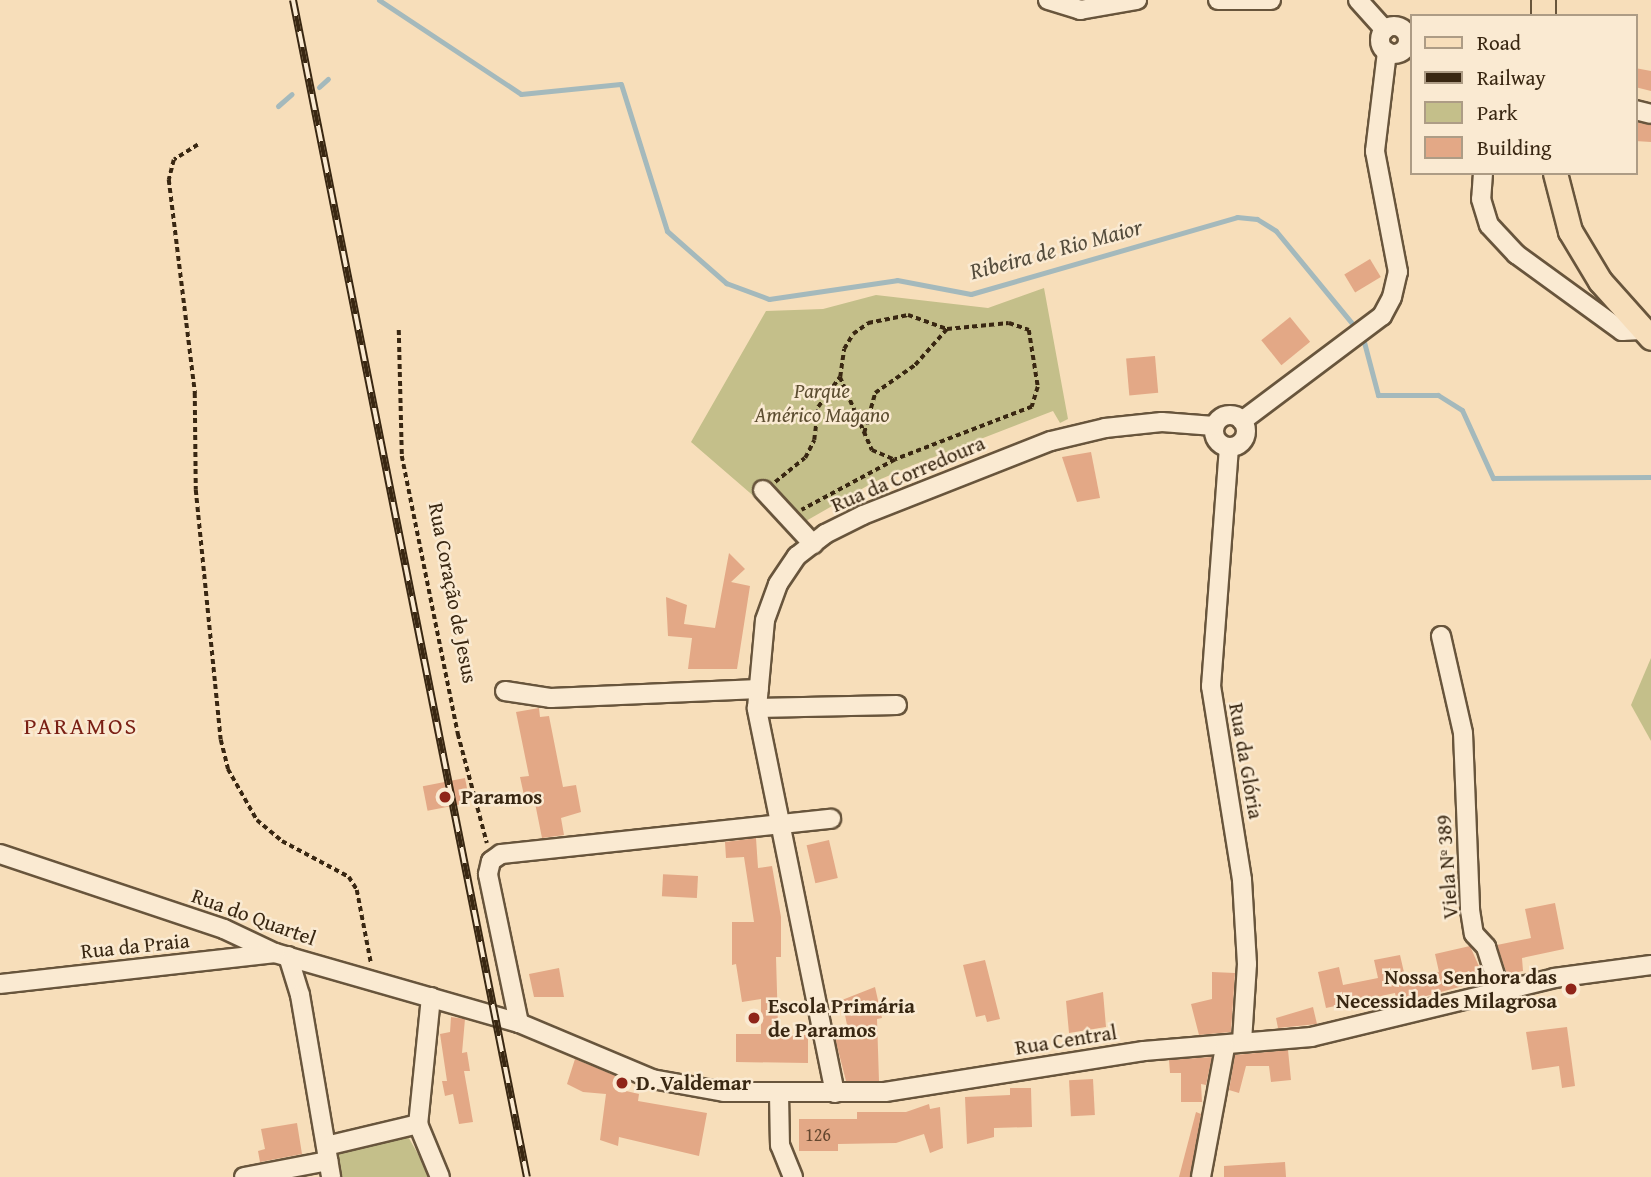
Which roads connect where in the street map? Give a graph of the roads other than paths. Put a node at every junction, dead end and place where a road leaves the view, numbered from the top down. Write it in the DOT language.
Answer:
graph roads {
  1 [pos="1048,0"];
  2 [pos="1137,0"];
  3 [pos="1218,0"];
  4 [pos="1271,0"];
  5 [pos="1359,0"];
  6 [pos="1385,30"];
  7 [pos="1409,37"];
  8 [pos="1387,52"];
  9 [pos="1483,175"];
  10 [pos="1556,175"];
  11 [pos="1646,334"];
  12 [pos="1242,421"];
  13 [pos="1214,426"];
  14 [pos="1229,447"];
  15 [pos="763,490"];
  16 [pos="813,544"];
  17 [pos="1441,636"];
  18 [pos="759,689"];
  19 [pos="505,691"];
  20 [pos="897,705"];
  21 [pos="757,708"];
  22 [pos="831,818"];
  23 [pos="778,824"];
  24 [pos="0,854"];
  25 [pos="281,954"];
  26 [pos="1651,965"];
  27 [pos="324,966"];
  28 [pos="0,984"];
  29 [pos="1500,991"];
  30 [pos="300,995"];
  31 [pos="431,997"];
  32 [pos="495,1015"];
  33 [pos="519,1023"];
  34 [pos="1242,1041"];
  35 [pos="1225,1047"];
  36 [pos="835,1093"];
  37 [pos="779,1094"];
  38 [pos="418,1124"];
  39 [pos="328,1161"];
  40 [pos="243,1177"];
  41 [pos="440,1177"];
  42 [pos="793,1177"];
  43 [pos="1201,1177"];
  1 -- 2 [label="street"];
  3 -- 4 [label="street"];
  5 -- 6 [label="street"];
  6 -- 7 [label="street"];
  6 -- 8 [label="street"];
  7 -- 8 [label="street"];
  8 -- 12 [label="street"];
  9 -- 11 [label="street"];
  10 -- 11 [label="main road"];
  12 -- 13 [label="street"];
  12 -- 14 [label="street"];
  13 -- 14 [label="street"];
  13 -- 16 [label="street, Rua da Corredoura"];
  14 -- 34 [label="street, Rua da Glória"];
  15 -- 16 [label="street"];
  16 -- 18 [label="street, Rua da Corredoura"];
  17 -- 29 [label="street, Viela Nº 389"];
  18 -- 19 [label="street"];
  18 -- 21 [label="street, Rua da Corredoura"];
  20 -- 21 [label="street"];
  21 -- 23 [label="street, Rua da Corredoura"];
  22 -- 23 [label="street"];
  23 -- 33 [label="street"];
  23 -- 36 [label="street, Rua da Corredoura"];
  24 -- 25 [label="street, Rua do Quartel"];
  25 -- 27 [label="street, Rua do Quartel"];
  25 -- 28 [label="street, Rua da Praia"];
  25 -- 30 [label="street"];
  26 -- 29 [label="street, Rua Central"];
  27 -- 30 [label="street"];
  27 -- 31 [label="street, Rua do Quartel"];
  29 -- 34 [label="street, Rua Central"];
  30 -- 39 [label="street"];
  31 -- 32 [label="street, Rua do Quartel"];
  31 -- 38 [label="street"];
  32 -- 33 [label="street, Rua Central"];
  33 -- 37 [label="street, Rua Central"];
  34 -- 35 [label="street, Rua Central"];
  35 -- 36 [label="street, Rua Central"];
  35 -- 43 [label="street"];
  36 -- 37 [label="street, Rua Central"];
  37 -- 42 [label="street"];
  38 -- 39 [label="street"];
  38 -- 41 [label="street"];
  39 -- 40 [label="street"];
}
